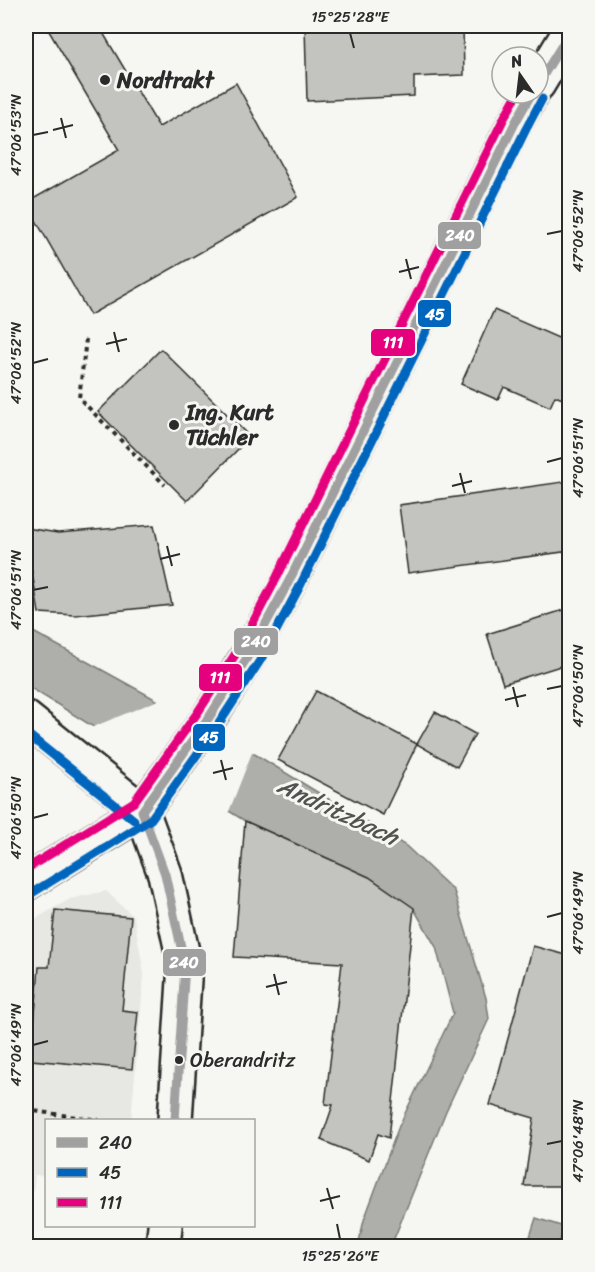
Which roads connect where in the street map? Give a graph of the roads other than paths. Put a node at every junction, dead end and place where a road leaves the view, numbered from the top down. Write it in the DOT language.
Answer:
graph roads {
  1 [pos="570,31"];
  2 [pos="550,64"];
  3 [pos="525,105"];
  4 [pos="26,718"];
  5 [pos="142,811"];
  6 [pos="26,883"];
  7 [pos="175,1119"];
  8 [pos="165,1227"];
  9 [pos="163,1246"];
  1 -- 2 [label="main road"];
  3 -- 5 [label="main road"];
  4 -- 5 [label="main road"];
  5 -- 6 [label="main road"];
  5 -- 7 [label="main road"];
  8 -- 9 [label="main road"];
}
